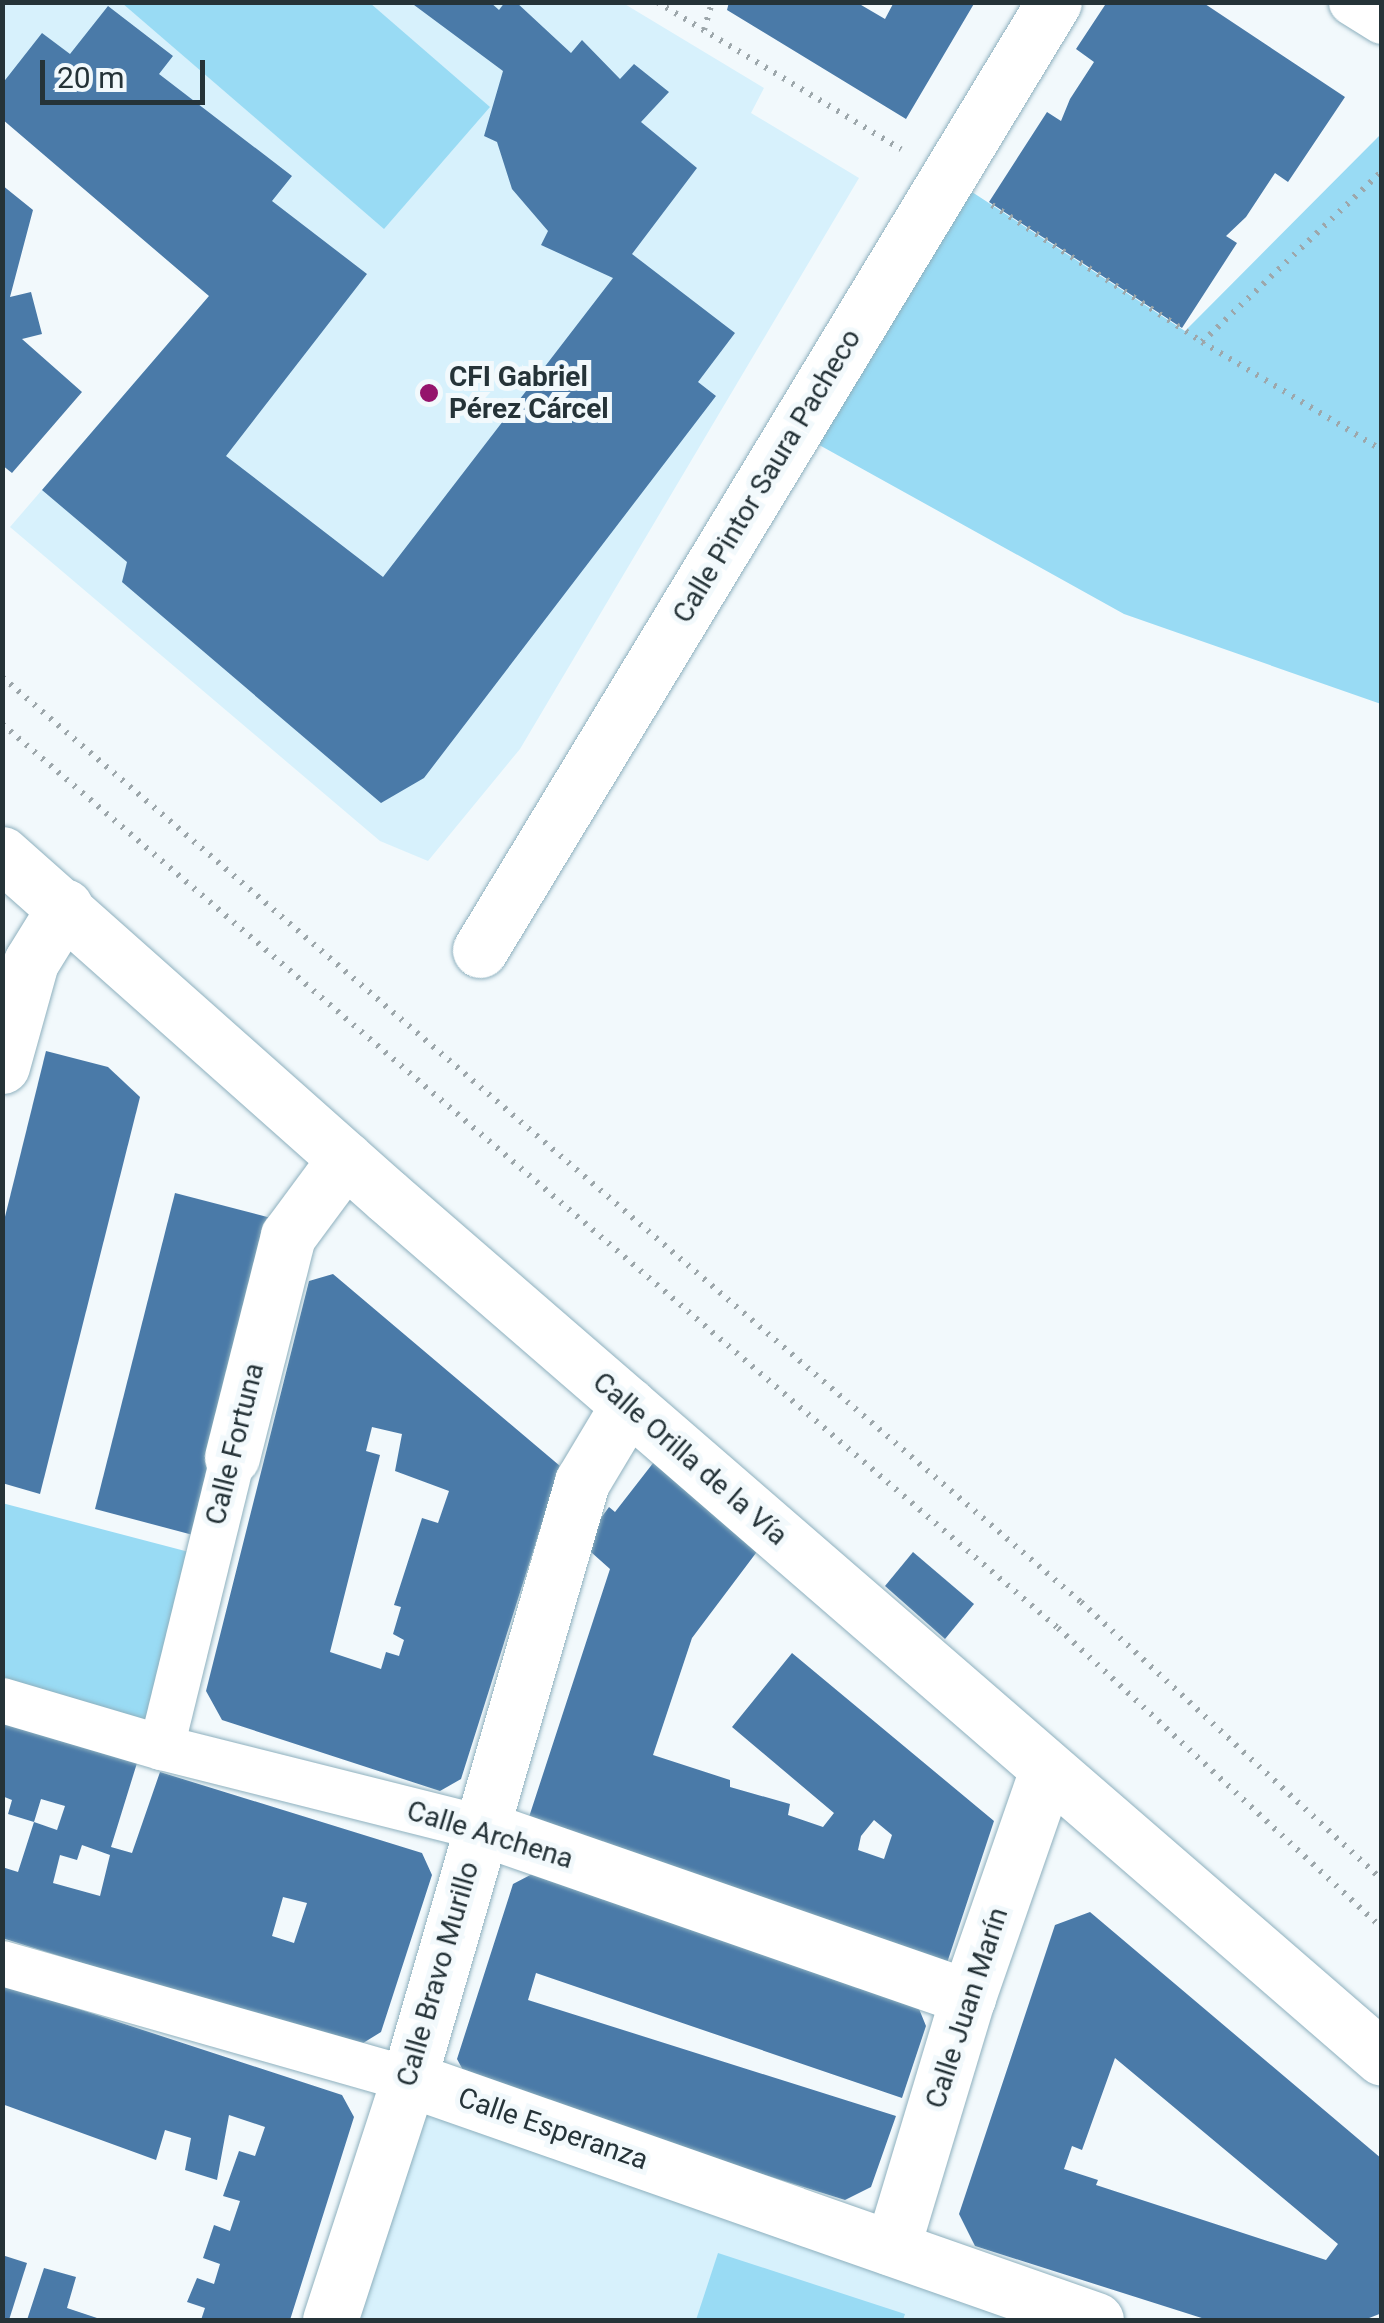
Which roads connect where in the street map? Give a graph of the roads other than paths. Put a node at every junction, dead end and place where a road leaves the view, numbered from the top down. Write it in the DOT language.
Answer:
graph roads {
  1 [pos="1054,2"];
  2 [pos="1351,2"];
  3 [pos="1382,21"];
  4 [pos="2,854"];
  5 [pos="65,908"];
  6 [pos="480,950"];
  7 [pos="2,1066"];
  8 [pos="345,1159"];
  9 [pos="628,1405"];
  10 [pos="232,1457"];
  11 [pos="2,1700"];
  12 [pos="162,1747"];
  13 [pos="1047,1770"];
  14 [pos="479,1827"];
  15 [pos="2,1963"];
  16 [pos="968,1997"];
  17 [pos="1382,2058"];
  18 [pos="409,2079"];
  19 [pos="892,2248"];
  20 [pos="330,2320"];
  21 [pos="1096,2320"];
  1 -- 6 [label="street, Calle Pintor Saura Pacheco"];
  2 -- 3 [label="street"];
  4 -- 5 [label="street, Calle Orilla de la Vía"];
  5 -- 7 [label="street"];
  5 -- 8 [label="street, Calle Orilla de la Vía"];
  8 -- 9 [label="street, Calle Orilla de la Vía"];
  8 -- 10 [label="street, Calle Fortuna"];
  9 -- 13 [label="street, Calle Orilla de la Vía"];
  9 -- 14 [label="street, Calle Bravo Murillo"];
  10 -- 12 [label="street, Calle Fortuna"];
  11 -- 12 [label="street, Calle Archena"];
  12 -- 14 [label="street, Calle Archena"];
  13 -- 16 [label="street, Calle Juan Marín"];
  13 -- 17 [label="street, Calle Orilla de la Vía"];
  14 -- 16 [label="street, Calle Archena"];
  14 -- 18 [label="street, Calle Bravo Murillo"];
  15 -- 18 [label="street, Calle Esperanza"];
  16 -- 19 [label="street, Calle Juan Marín"];
  18 -- 19 [label="street, Calle Esperanza"];
  18 -- 20 [label="street, Calle Bravo Murillo"];
  19 -- 21 [label="street, Calle Esperanza"];
}
